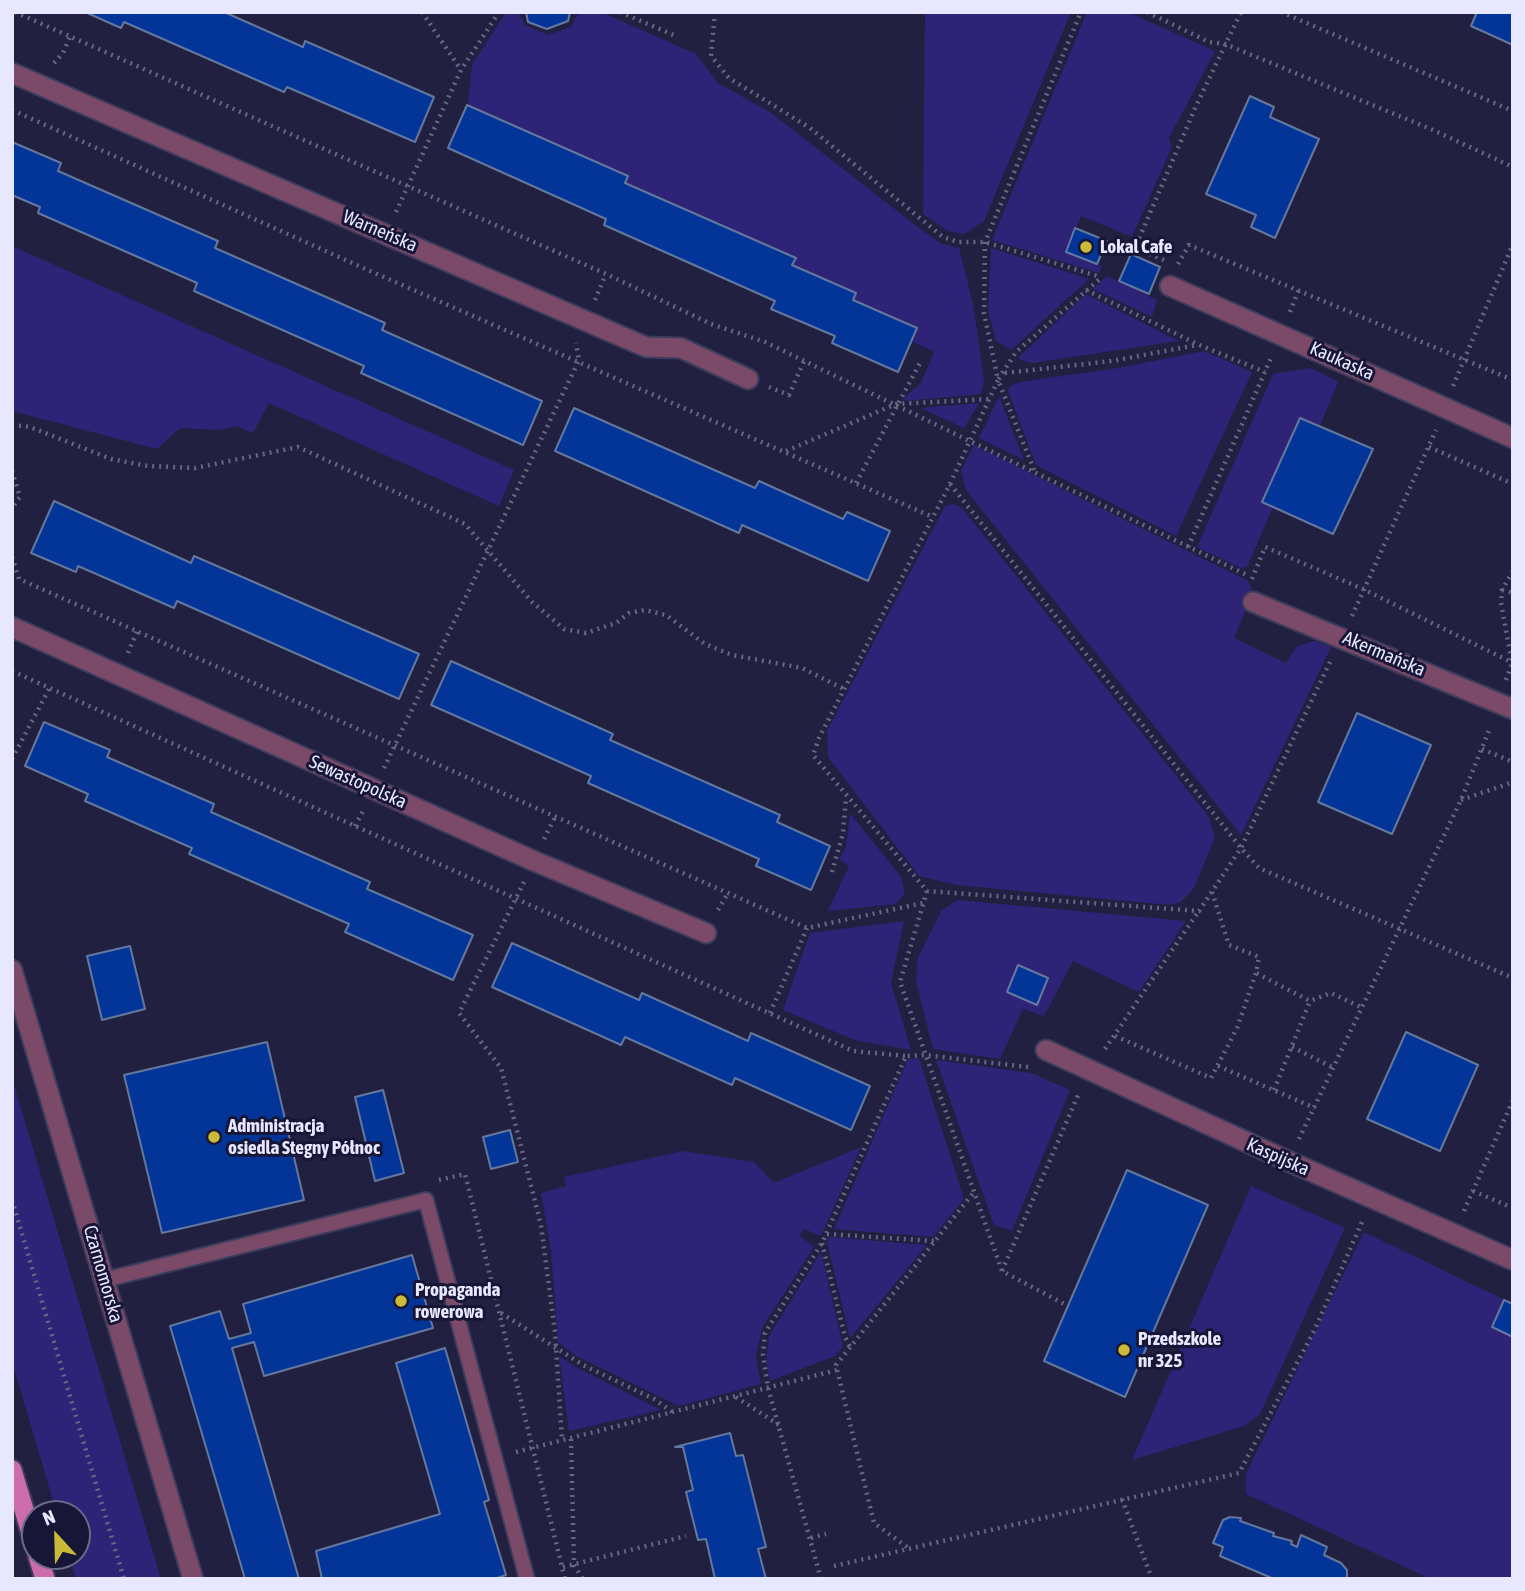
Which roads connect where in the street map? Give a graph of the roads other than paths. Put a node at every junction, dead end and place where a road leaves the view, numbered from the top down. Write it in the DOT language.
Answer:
graph roads {
  1 [pos="12,74"];
  2 [pos="1170,286"];
  3 [pos="748,379"];
  4 [pos="1513,438"];
  5 [pos="1254,602"];
  6 [pos="12,627"];
  7 [pos="1513,709"];
  8 [pos="705,933"];
  9 [pos="12,970"];
  10 [pos="1046,1050"];
  11 [pos="1513,1260"];
  12 [pos="104,1280"];
  13 [pos="12,1470"];
  14 [pos="21,1500"];
  15 [pos="193,1579"];
  16 [pos="527,1579"];
  1 -- 3 [label="street, Warneńska"];
  2 -- 4 [label="street, Kaukaska"];
  5 -- 7 [label="street, Akermańska"];
  6 -- 8 [label="street, Sewastopolska"];
  9 -- 12 [label="street, Czarnomorska"];
  10 -- 11 [label="street, Kaspijska"];
  12 -- 15 [label="street, Czarnomorska"];
  12 -- 16 [label="lane"];
  13 -- 14 [label="main road"];
}
